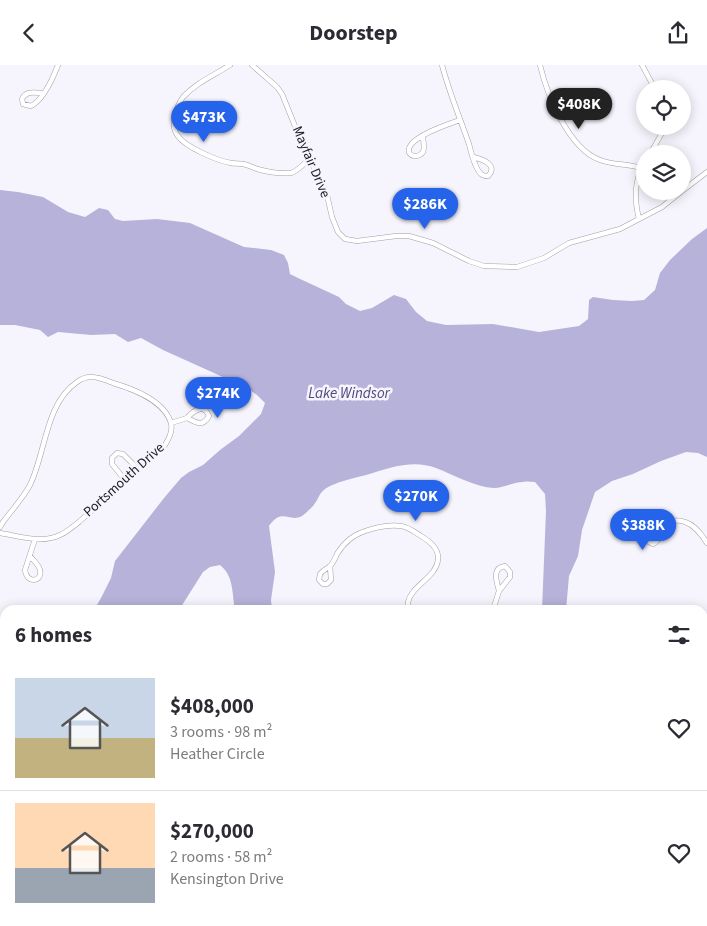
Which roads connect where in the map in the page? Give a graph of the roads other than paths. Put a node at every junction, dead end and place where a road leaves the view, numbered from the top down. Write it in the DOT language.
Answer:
graph roads {
  1 [pos="58,65"];
  2 [pos="230,65"];
  3 [pos="252,65"];
  4 [pos="442,65"];
  5 [pos="540,65"];
  6 [pos="642,65"];
  7 [pos="650,80"];
  8 [pos="43,93"];
  9 [pos="460,120"];
  10 [pos="423,136"];
  11 [pos="473,157"];
  12 [pos="309,159"];
  13 [pos="636,167"];
  14 [pos="707,172"];
  15 [pos="691,184"];
  16 [pos="636,200"];
  17 [pos="671,200"];
  18 [pos="639,219"];
  19 [pos="187,418"];
  20 [pos="171,423"];
  21 [pos="138,469"];
  22 [pos="125,480"];
  23 [pos="659,524"];
  24 [pos="0,527"];
  25 [pos="0,533"];
  26 [pos="35,539"];
  27 [pos="707,543"];
  28 [pos="30,556"];
  29 [pos="330,566"];
  30 [pos="499,591"];
  31 [pos="408,605"];
  32 [pos="495,605"];
  1 -- 8 [label="street"];
  2 -- 12 [label="street"];
  3 -- 12 [label="street, Mayfair Drive"];
  4 -- 9 [label="street"];
  5 -- 13 [label="street"];
  6 -- 7 [label="street"];
  8 -- 8 [label="street"];
  9 -- 10 [label="street"];
  9 -- 11 [label="street"];
  10 -- 10 [label="street"];
  11 -- 11 [label="street"];
  12 -- 18 [label="street, Mayfair Drive"];
  14 -- 15 [label="street, Mayfair Drive"];
  16 -- 18 [label="street"];
  17 -- 18 [label="street, Mayfair Drive"];
  19 -- 19 [label="street"];
  19 -- 20 [label="street"];
  20 -- 21 [label="street, Portsmouth Drive"];
  20 -- 24 [label="street"];
  21 -- 22 [label="street, Portsmouth Drive"];
  21 -- 22 [label="street"];
  22 -- 26 [label="street, Portsmouth Drive"];
  23 -- 23 [label="street"];
  23 -- 27 [label="street"];
  25 -- 26 [label="street, Portsmouth Drive"];
  26 -- 28 [label="street"];
  28 -- 28 [label="street"];
  29 -- 31 [label="street"];
  30 -- 30 [label="street"];
  30 -- 32 [label="street"];
}
